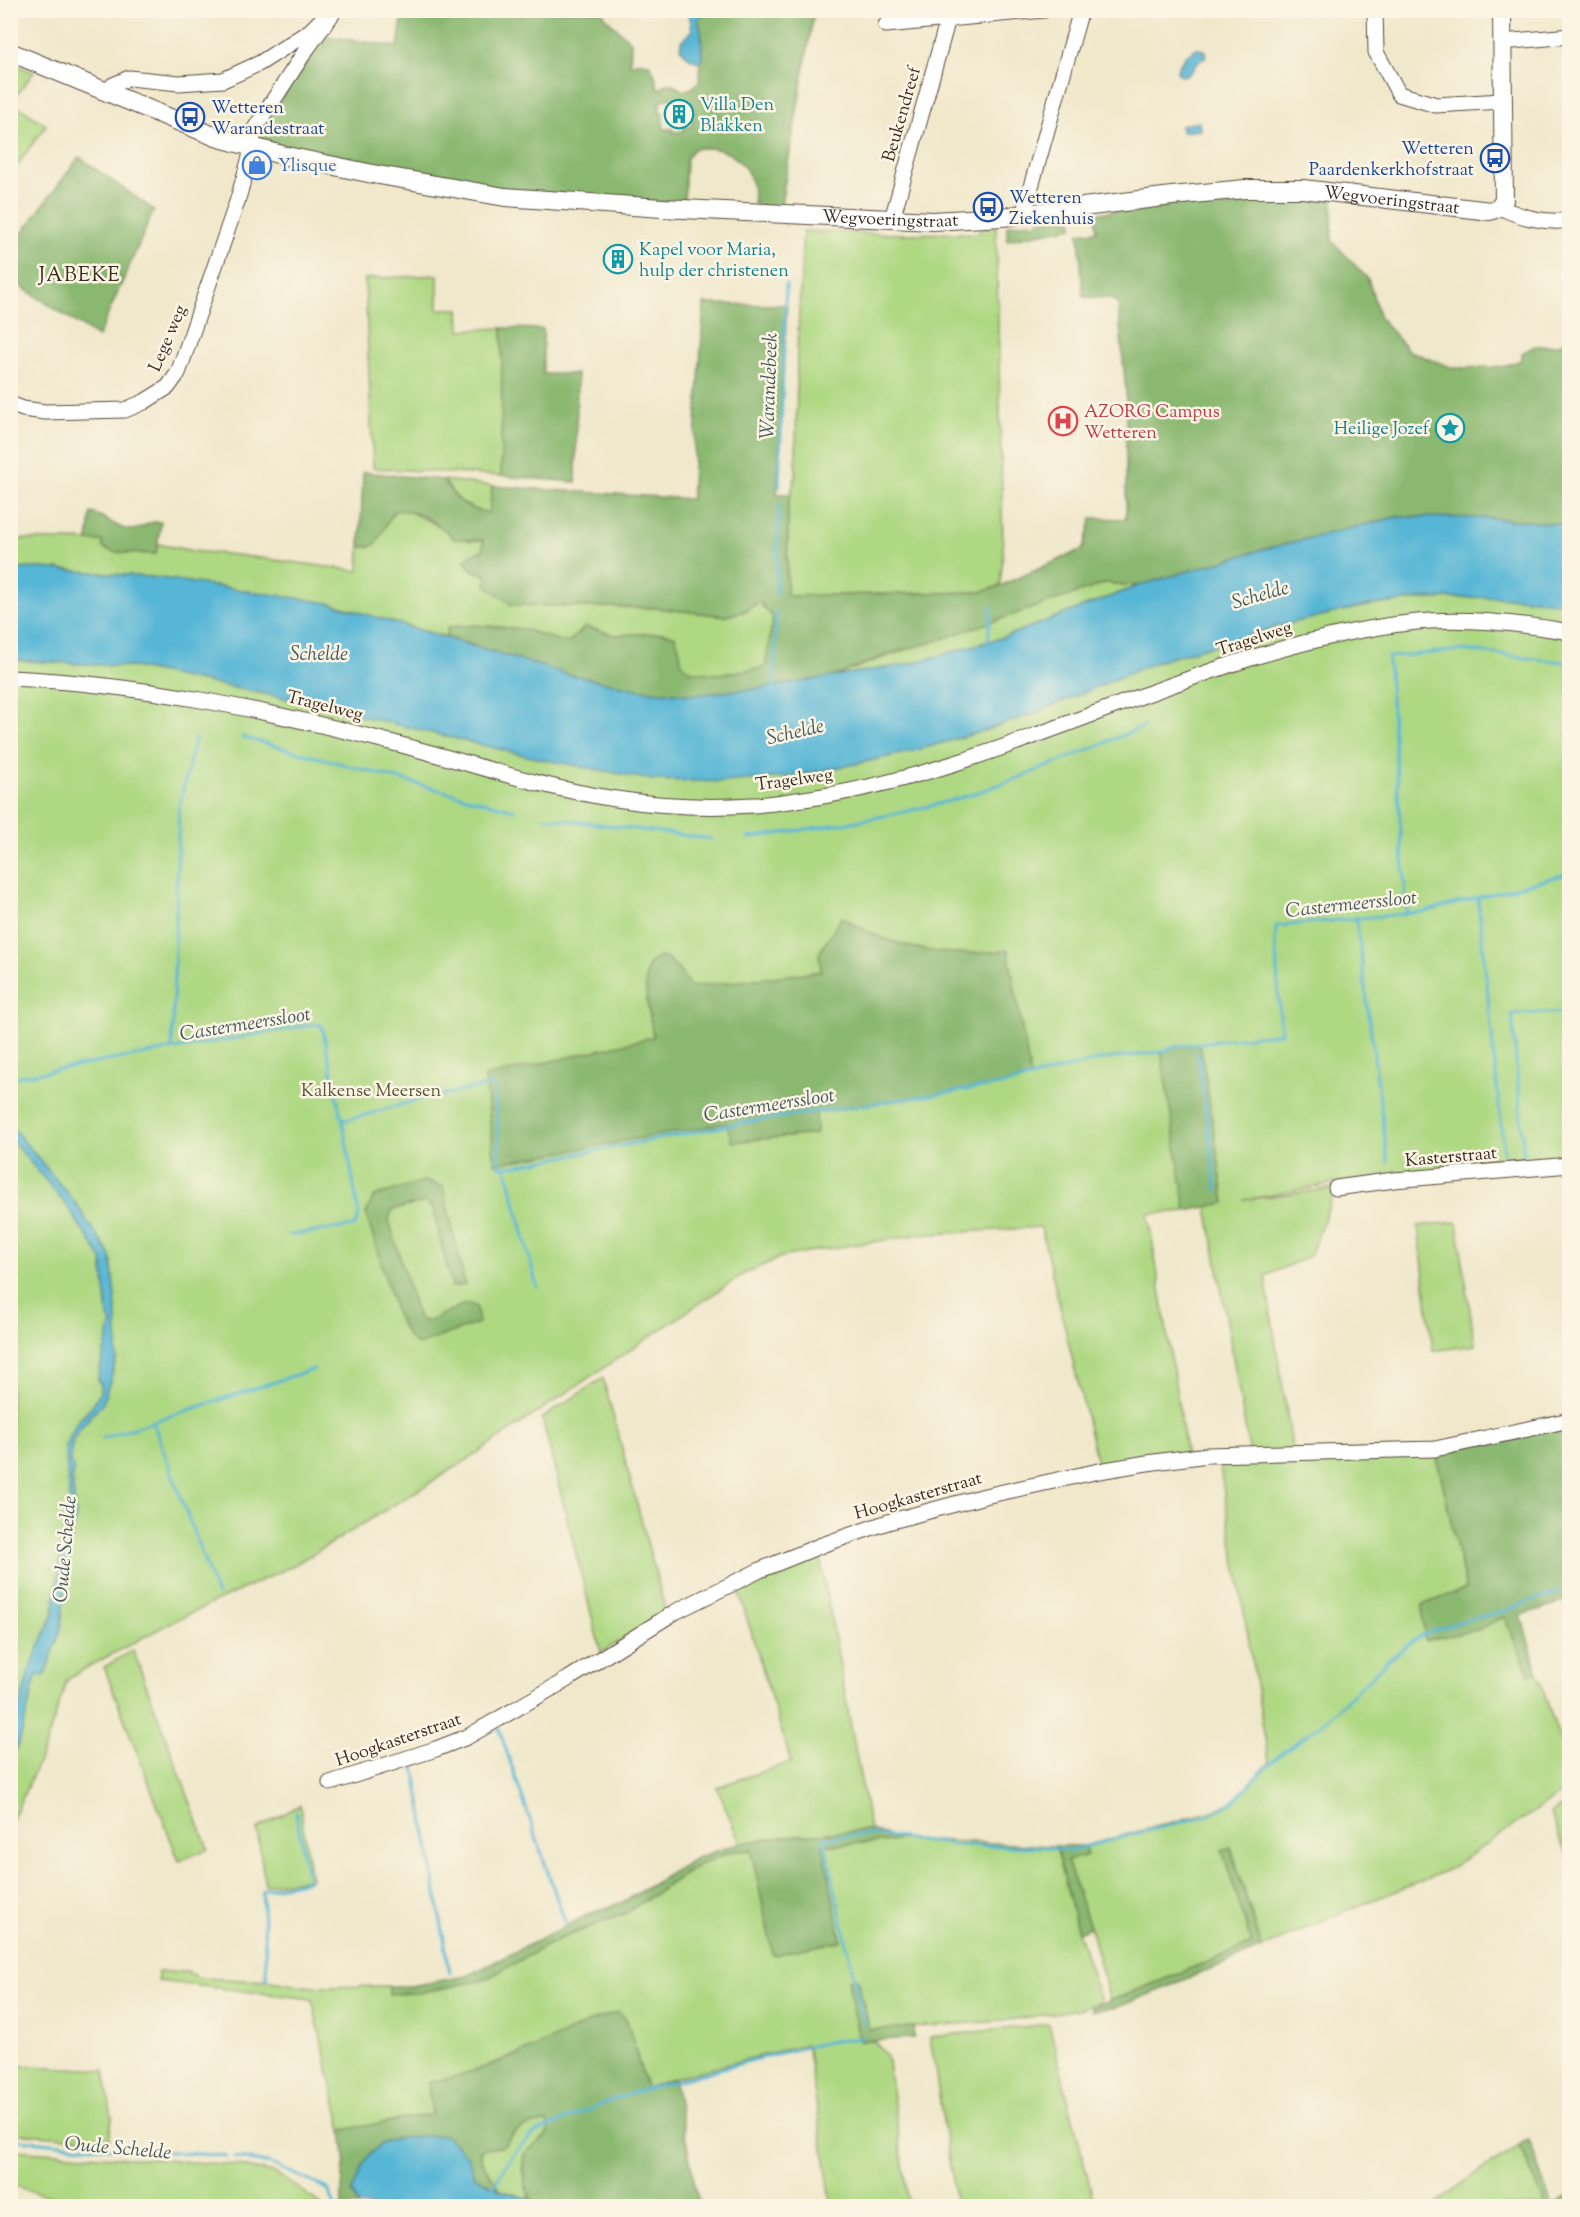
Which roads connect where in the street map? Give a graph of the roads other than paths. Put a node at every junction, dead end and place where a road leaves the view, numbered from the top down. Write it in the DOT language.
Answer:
graph roads {
  1 [pos="333,10"];
  2 [pos="1044,10"];
  3 [pos="1081,10"];
  4 [pos="1375,10"];
  5 [pos="1502,10"];
  6 [pos="948,19"];
  7 [pos="886,25"];
  8 [pos="1569,36"];
  9 [pos="1502,42"];
  10 [pos="10,52"];
  11 [pos="107,93"];
  12 [pos="1503,101"];
  13 [pos="252,148"];
  14 [pos="1500,207"];
  15 [pos="1023,215"];
  16 [pos="892,219"];
  17 [pos="1569,220"];
  18 [pos="10,404"];
  19 [pos="1569,632"];
  20 [pos="10,678"];
  21 [pos="1569,1165"];
  22 [pos="1336,1188"];
  23 [pos="1569,1420"];
  24 [pos="330,1783"];
  1 -- 11 [label="street"];
  1 -- 13 [label="street, Lege weg"];
  2 -- 6 [label="street"];
  3 -- 15 [label="street"];
  4 -- 12 [label="street"];
  5 -- 9 [label="main road"];
  6 -- 7 [label="street"];
  6 -- 16 [label="street, Beukendreef"];
  8 -- 9 [label="street"];
  9 -- 12 [label="main road"];
  10 -- 11 [label="main road, Wegvoeringstraat"];
  11 -- 13 [label="main road, Wegvoeringstraat"];
  12 -- 14 [label="main road"];
  13 -- 16 [label="main road, Wegvoeringstraat"];
  13 -- 18 [label="street, Lege weg"];
  14 -- 15 [label="main road, Wegvoeringstraat"];
  14 -- 17 [label="street, Wegvoeringstraat"];
  15 -- 16 [label="main road, Wegvoeringstraat"];
  19 -- 20 [label="street, Tragelweg"];
  21 -- 22 [label="street, Kasterstraat"];
  23 -- 24 [label="street, Hoogkasterstraat"];
}
